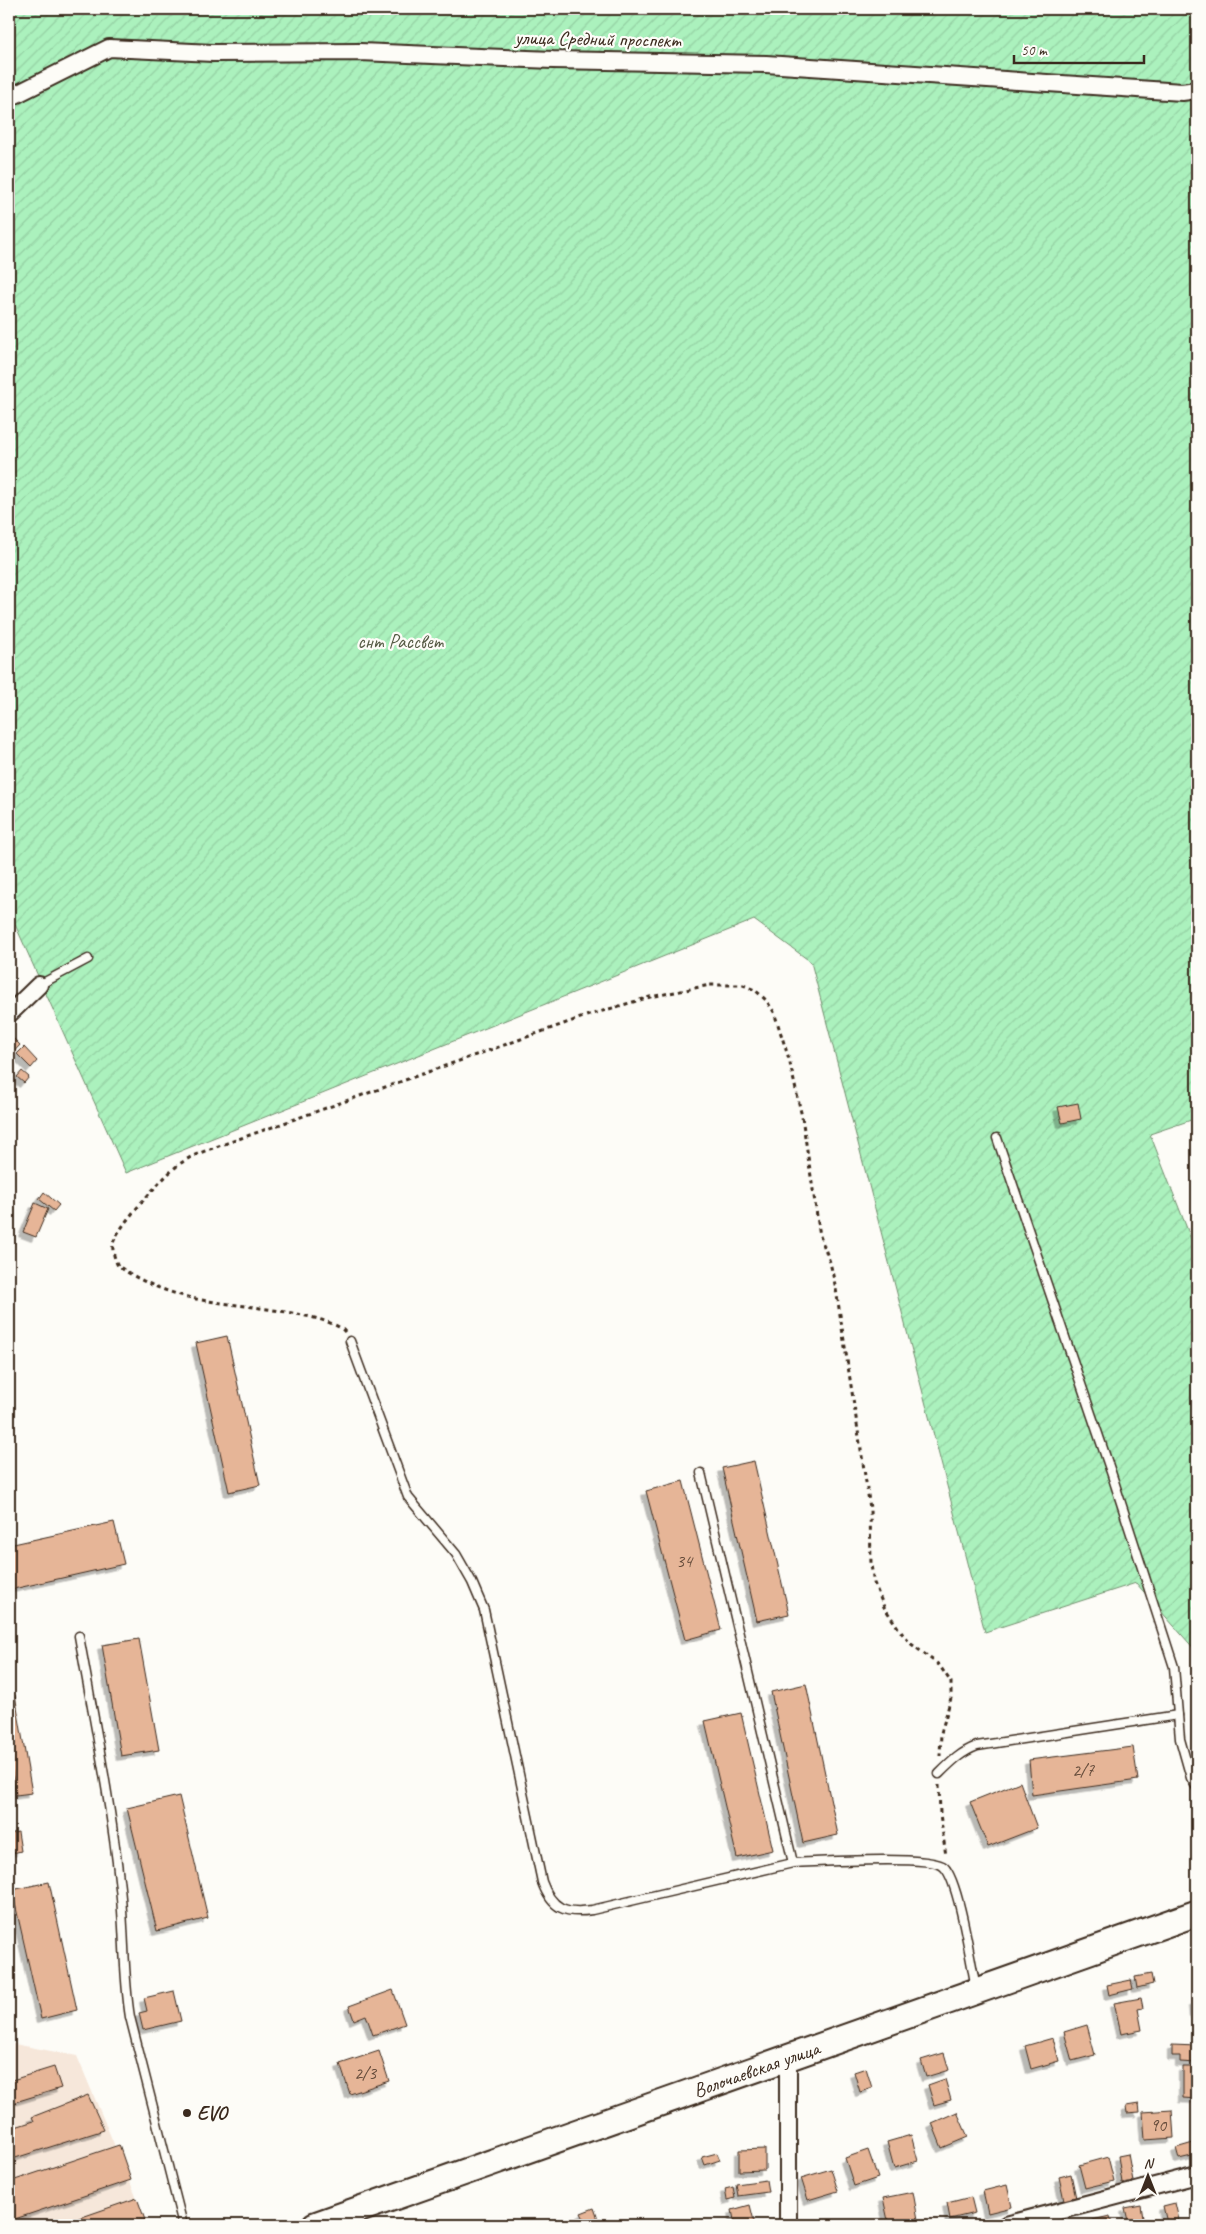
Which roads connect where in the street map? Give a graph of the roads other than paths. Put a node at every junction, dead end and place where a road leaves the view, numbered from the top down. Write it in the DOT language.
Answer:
graph roads {
  1 [pos="1197,90"];
  2 [pos="9,98"];
  3 [pos="88,959"];
  4 [pos="40,985"];
  5 [pos="9,1014"];
  6 [pos="997,1138"];
  7 [pos="350,1341"];
  8 [pos="701,1473"];
  9 [pos="79,1636"];
  10 [pos="1178,1715"];
  11 [pos="939,1774"];
  12 [pos="1197,1788"];
  13 [pos="793,1863"];
  14 [pos="1197,1913"];
  15 [pos="977,1992"];
  16 [pos="788,2059"];
  17 [pos="1197,2175"];
  18 [pos="183,2225"];
  19 [pos="315,2225"];
  20 [pos="788,2225"];
  21 [pos="1006,2225"];
  1 -- 2 [label="street, улица Средний проспект"];
  3 -- 4 [label="lane"];
  4 -- 5 [label="street"];
  6 -- 10 [label="lane"];
  7 -- 13 [label="lane"];
  8 -- 13 [label="lane"];
  9 -- 18 [label="lane"];
  10 -- 11 [label="lane"];
  10 -- 12 [label="lane"];
  13 -- 15 [label="lane"];
  14 -- 15 [label="main road, Волочаевская улица"];
  15 -- 16 [label="main road, Волочаевская улица"];
  16 -- 19 [label="main road, Волочаевская улица"];
  16 -- 20 [label="street"];
  17 -- 21 [label="street"];
}
